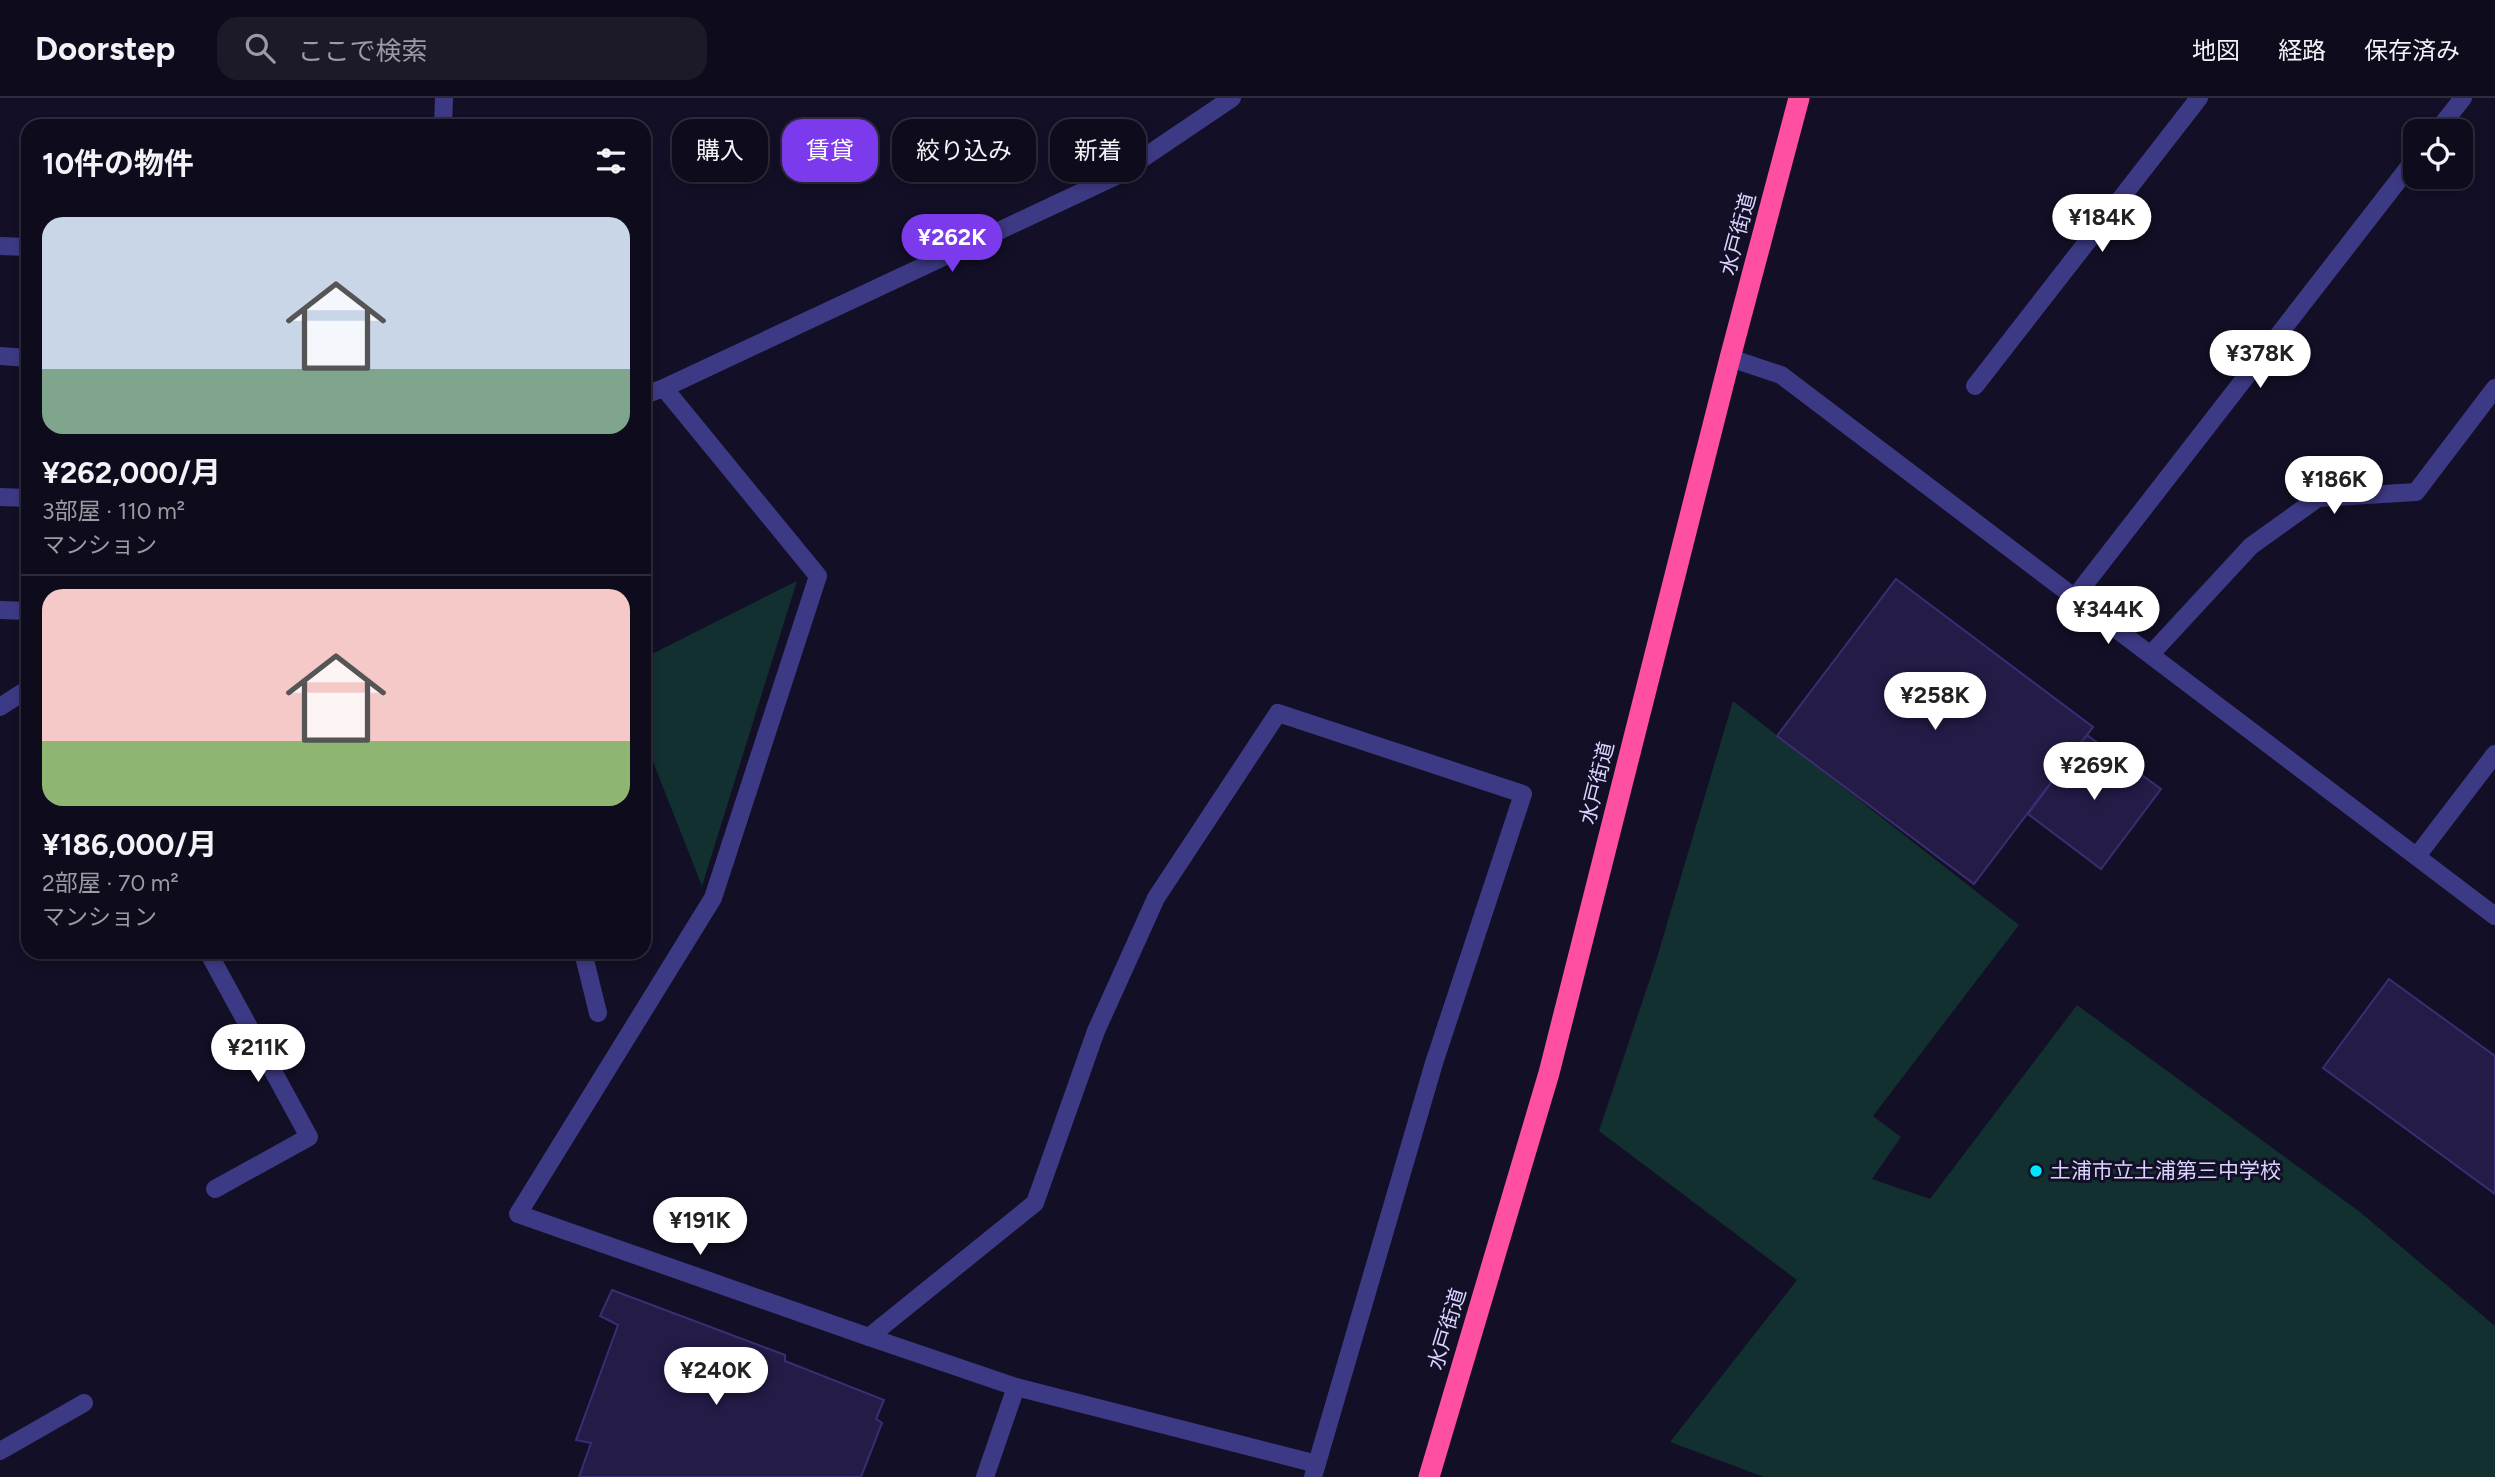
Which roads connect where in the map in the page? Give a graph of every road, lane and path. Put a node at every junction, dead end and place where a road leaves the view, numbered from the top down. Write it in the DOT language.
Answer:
graph roads {
  1 [pos="444,98"];
  2 [pos="1232,98"];
  3 [pos="1799,98"];
  4 [pos="2199,98"];
  5 [pos="2463,98"];
  6 [pos="443,119"];
  7 [pos="2446,119"];
  8 [pos="2403,175"];
  9 [pos="0,246"];
  10 [pos="21,247"];
  11 [pos="0,356"];
  12 [pos="21,358"];
  13 [pos="1730,358"];
  14 [pos="1975,386"];
  15 [pos="664,388"];
  16 [pos="2495,388"];
  17 [pos="651,393"];
  18 [pos="0,497"];
  19 [pos="21,498"];
  20 [pos="2076,597"];
  21 [pos="0,610"];
  22 [pos="21,611"];
  23 [pos="2151,654"];
  24 [pos="21,694"];
  25 [pos="0,707"];
  26 [pos="2495,754"];
  27 [pos="2417,856"];
  28 [pos="2495,916"];
  29 [pos="212,959"];
  30 [pos="585,959"];
  31 [pos="598,1013"];
  32 [pos="215,1189"];
  33 [pos="869,1337"];
  34 [pos="1016,1388"];
  35 [pos="84,1403"];
  36 [pos="0,1451"];
  37 [pos="1315,1470"];
  38 [pos="985,1477"];
  39 [pos="1429,1477"];
  1 -- 6 [label="street"];
  2 -- 15 [label="street"];
  3 -- 13 [label="highway, 水戸街道"];
  4 -- 14 [label="street"];
  5 -- 7 [label="street"];
  8 -- 20 [label="street"];
  9 -- 10 [label="street"];
  11 -- 12 [label="street"];
  13 -- 20 [label="street"];
  13 -- 39 [label="highway, 水戸街道"];
  15 -- 17 [label="street"];
  15 -- 33 [label="street"];
  16 -- 23 [label="street"];
  18 -- 19 [label="street"];
  20 -- 23 [label="street"];
  21 -- 22 [label="street"];
  23 -- 27 [label="street"];
  24 -- 25 [label="street"];
  26 -- 27 [label="street"];
  27 -- 28 [label="street"];
  29 -- 32 [label="street"];
  30 -- 31 [label="street"];
  33 -- 34 [label="street"];
  33 -- 37 [label="street"];
  34 -- 37 [label="street"];
  34 -- 38 [label="street"];
  35 -- 36 [label="street"];
}
